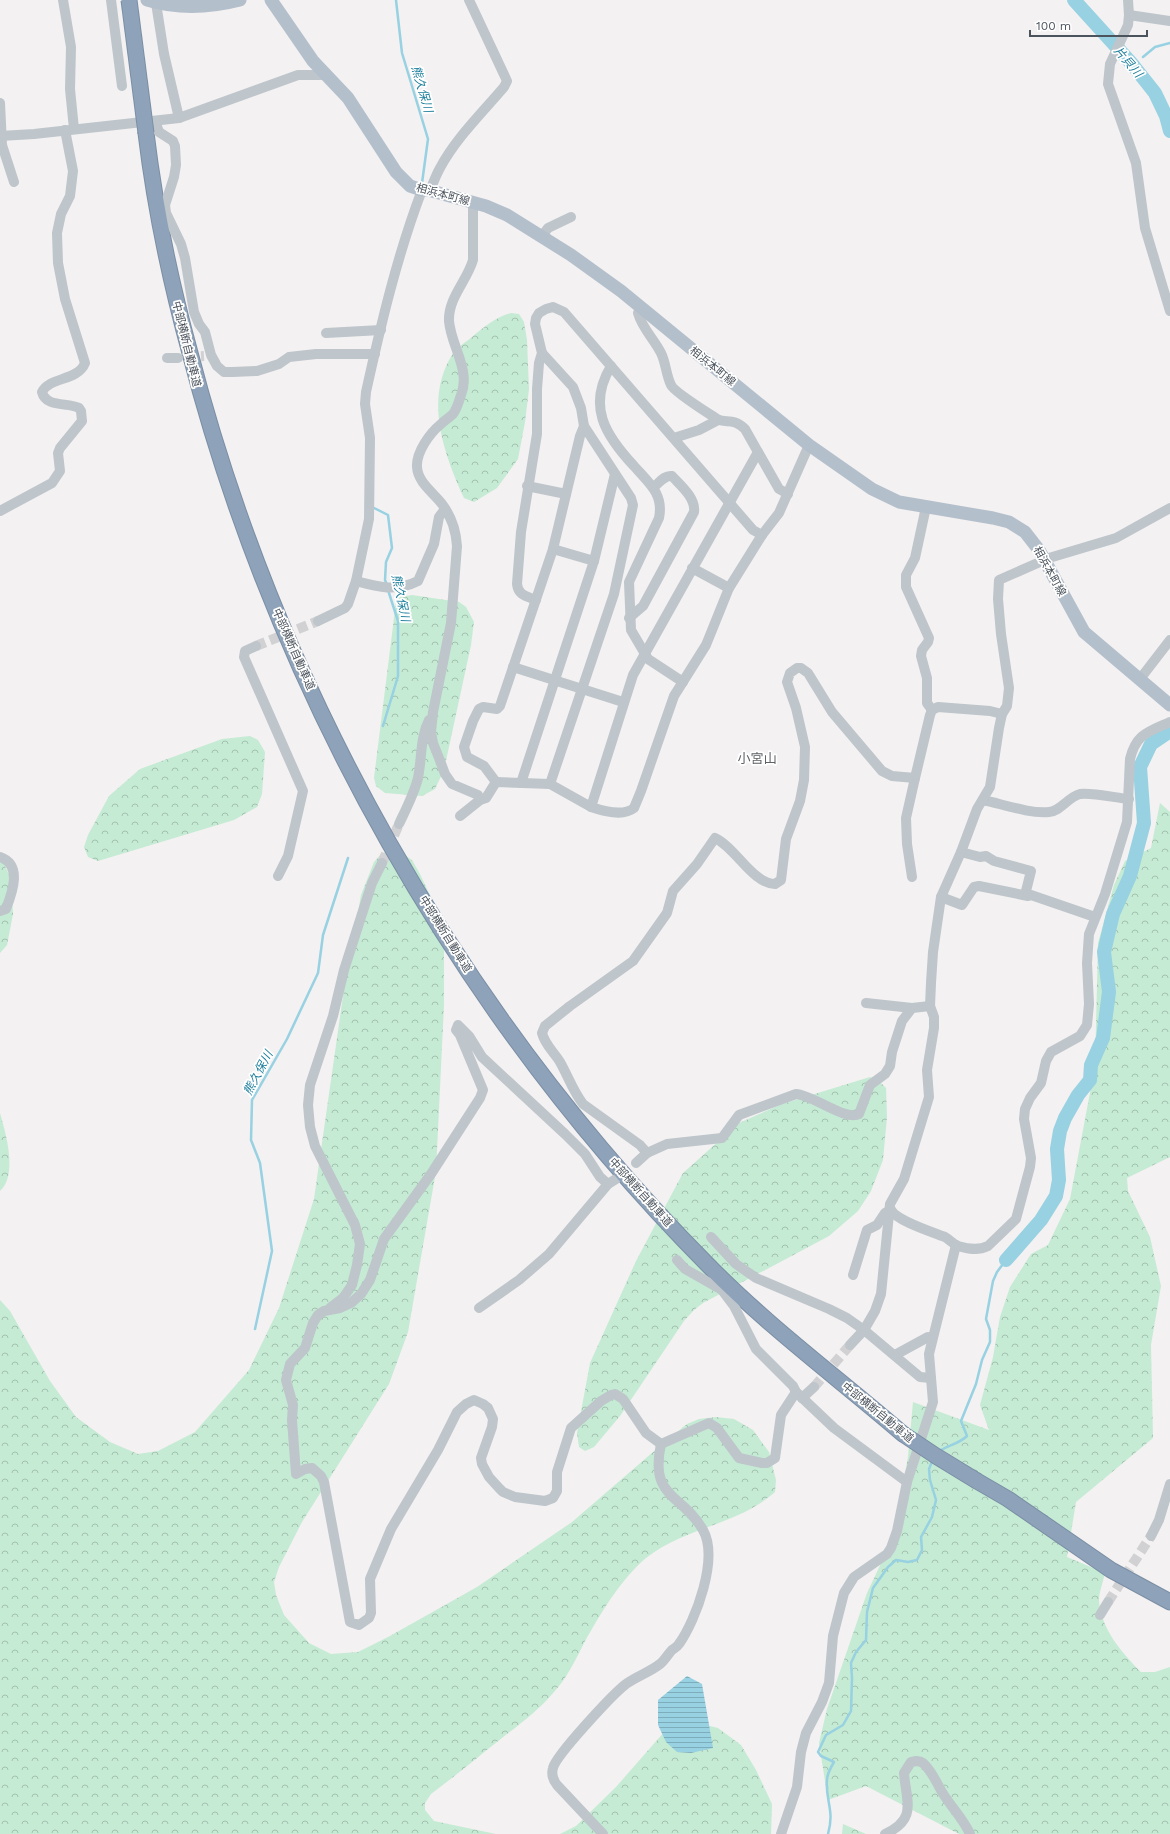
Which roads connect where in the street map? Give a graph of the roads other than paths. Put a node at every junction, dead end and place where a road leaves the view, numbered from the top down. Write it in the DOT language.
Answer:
graph roads {
  1 [pos="63,0"];
  2 [pos="112,0"];
  3 [pos="129,0"];
  4 [pos="240,0"];
  5 [pos="270,0"];
  6 [pos="469,0"];
  7 [pos="1128,0"];
  8 [pos="151,1"];
  9 [pos="1129,15"];
  10 [pos="1170,20"];
  11 [pos="325,75"];
  12 [pos="122,86"];
  13 [pos="0,103"];
  14 [pos="179,118"];
  15 [pos="150,127"];
  16 [pos="70,130"];
  17 [pos="0,136"];
  18 [pos="14,182"];
  19 [pos="426,191"];
  20 [pos="473,202"];
  21 [pos="571,217"];
  22 [pos="542,236"];
  23 [pos="641,308"];
  24 [pos="1170,311"];
  25 [pos="380,330"];
  26 [pos="326,333"];
  27 [pos="542,353"];
  28 [pos="375,354"];
  29 [pos="167,358"];
  30 [pos="178,358"];
  31 [pos="611,366"];
  32 [pos="718,420"];
  33 [pos="584,426"];
  34 [pos="674,438"];
  35 [pos="809,445"];
  36 [pos="758,452"];
  37 [pos="615,474"];
  38 [pos="527,486"];
  39 [pos="654,488"];
  40 [pos="566,494"];
  41 [pos="788,494"];
  42 [pos="729,502"];
  43 [pos="926,507"];
  44 [pos="1170,508"];
  45 [pos="445,509"];
  46 [pos="0,511"];
  47 [pos="762,536"];
  48 [pos="553,549"];
  49 [pos="1045,560"];
  50 [pos="594,561"];
  51 [pos="692,568"];
  52 [pos="356,581"];
  53 [pos="729,588"];
  54 [pos="536,600"];
  55 [pos="629,618"];
  56 [pos="318,621"];
  57 [pos="1170,640"];
  58 [pos="256,646"];
  59 [pos="644,654"];
  60 [pos="513,667"];
  61 [pos="555,679"];
  62 [pos="1140,679"];
  63 [pos="683,682"];
  64 [pos="581,688"];
  65 [pos="623,702"];
  66 [pos="1170,705"];
  67 [pos="932,710"];
  68 [pos="433,712"];
  69 [pos="1002,714"];
  70 [pos="1170,722"];
  71 [pos="915,778"];
  72 [pos="496,782"];
  73 [pos="521,783"];
  74 [pos="550,784"];
  75 [pos="1129,799"];
  76 [pos="480,800"];
  77 [pos="983,800"];
  78 [pos="590,807"];
  79 [pos="460,816"];
  80 [pos="399,824"];
  81 [pos="961,852"];
  82 [pos="0,857"];
  83 [pos="382,863"];
  84 [pos="278,876"];
  85 [pos="912,877"];
  86 [pos="1025,895"];
  87 [pos="941,897"];
  88 [pos="0,911"];
  89 [pos="1095,917"];
  90 [pos="866,1003"];
  91 [pos="930,1006"];
  92 [pos="912,1008"];
  93 [pos="647,1153"];
  94 [pos="636,1163"];
  95 [pos="891,1210"];
  96 [pos="711,1237"];
  97 [pos="956,1245"];
  98 [pos="676,1260"];
  99 [pos="853,1275"];
  100 [pos="479,1308"];
  101 [pos="324,1311"];
  102 [pos="864,1330"];
  103 [pos="932,1338"];
  104 [pos="850,1345"];
  105 [pos="895,1355"];
  106 [pos="931,1378"];
  107 [pos="814,1387"];
  108 [pos="799,1395"];
  109 [pos="661,1444"];
  110 [pos="907,1482"];
  111 [pos="1170,1484"];
  112 [pos="1150,1536"];
  113 [pos="1108,1602"];
  114 [pos="1170,1602"];
  115 [pos="1100,1615"];
  116 [pos="603,1834"];
  117 [pos="782,1834"];
  118 [pos="885,1834"];
  119 [pos="970,1834"];
  1 -- 16 [label="street"];
  2 -- 12 [label="street"];
  3 -- 15 [label="highway, 中部横断自動車道, bridge"];
  4 -- 8 [label="main road"];
  5 -- 11 [label="main road, 相浜本町線"];
  6 -- 19 [label="street"];
  7 -- 9 [label="street"];
  8 -- 14 [label="street"];
  9 -- 10 [label="street"];
  9 -- 24 [label="street"];
  11 -- 14 [label="street"];
  11 -- 19 [label="main road, 相浜本町線"];
  13 -- 17 [label="street"];
  14 -- 15 [label="street"];
  15 -- 16 [label="street"];
  15 -- 28 [label="street"];
  15 -- 114 [label="highway, 中部横断自動車道, bridge"];
  16 -- 17 [label="street"];
  16 -- 46 [label="street"];
  17 -- 18 [label="street"];
  19 -- 20 [label="main road, 相浜本町線"];
  19 -- 25 [label="street"];
  20 -- 22 [label="main road, 相浜本町線"];
  20 -- 45 [label="street"];
  21 -- 22 [label="street"];
  22 -- 23 [label="main road, 相浜本町線"];
  23 -- 32 [label="street"];
  23 -- 35 [label="main road, 相浜本町線"];
  25 -- 26 [label="street"];
  25 -- 28 [label="street"];
  27 -- 31 [label="street"];
  27 -- 33 [label="street"];
  27 -- 38 [label="street"];
  28 -- 52 [label="street"];
  29 -- 30 [label="street"];
  31 -- 34 [label="street"];
  31 -- 39 [label="street"];
  32 -- 34 [label="street"];
  32 -- 36 [label="street"];
  33 -- 37 [label="street"];
  33 -- 40 [label="street"];
  34 -- 42 [label="street"];
  35 -- 41 [label="street"];
  35 -- 43 [label="main road, 相浜本町線"];
  36 -- 41 [label="street"];
  36 -- 42 [label="street"];
  37 -- 50 [label="street"];
  37 -- 64 [label="street"];
  38 -- 40 [label="street"];
  38 -- 54 [label="street"];
  39 -- 55 [label="street"];
  39 -- 55 [label="street"];
  40 -- 48 [label="street"];
  41 -- 47 [label="street"];
  42 -- 47 [label="street"];
  42 -- 51 [label="street"];
  43 -- 49 [label="main road, 相浜本町線"];
  43 -- 67 [label="street"];
  44 -- 49 [label="street"];
  45 -- 52 [label="street"];
  45 -- 68 [label="street"];
  47 -- 53 [label="street"];
  48 -- 50 [label="street"];
  48 -- 54 [label="street"];
  49 -- 62 [label="main road, 相浜本町線"];
  49 -- 69 [label="street"];
  50 -- 61 [label="street"];
  51 -- 53 [label="street"];
  51 -- 59 [label="street"];
  52 -- 56 [label="street"];
  53 -- 63 [label="street"];
  54 -- 60 [label="street"];
  55 -- 59 [label="street"];
  57 -- 62 [label="street"];
  58 -- 84 [label="street"];
  59 -- 63 [label="street"];
  59 -- 65 [label="street"];
  60 -- 61 [label="street"];
  60 -- 72 [label="street"];
  61 -- 64 [label="street"];
  61 -- 73 [label="street"];
  62 -- 66 [label="main road, 相浜本町線"];
  63 -- 78 [label="street"];
  64 -- 65 [label="street"];
  64 -- 74 [label="street"];
  65 -- 78 [label="street"];
  67 -- 69 [label="street"];
  67 -- 71 [label="street"];
  68 -- 76 [label="street"];
  68 -- 80 [label="street"];
  69 -- 77 [label="street"];
  70 -- 75 [label="street"];
  71 -- 85 [label="street"];
  71 -- 93 [label="street"];
  72 -- 73 [label="street"];
  72 -- 76 [label="street"];
  73 -- 74 [label="street"];
  74 -- 78 [label="street"];
  75 -- 77 [label="street"];
  75 -- 89 [label="street"];
  76 -- 79 [label="street"];
  77 -- 81 [label="street"];
  81 -- 86 [label="street"];
  81 -- 87 [label="street"];
  82 -- 88 [label="street"];
  83 -- 101 [label="street"];
  86 -- 87 [label="street"];
  86 -- 89 [label="street"];
  87 -- 91 [label="street"];
  89 -- 97 [label="street"];
  90 -- 92 [label="street"];
  91 -- 92 [label="street"];
  91 -- 95 [label="street"];
  92 -- 93 [label="street"];
  93 -- 94 [label="street"];
  95 -- 97 [label="street"];
  95 -- 99 [label="street"];
  95 -- 102 [label="street"];
  96 -- 102 [label="street"];
  97 -- 103 [label="street"];
  98 -- 108 [label="street"];
  100 -- 101 [label="street"];
  101 -- 109 [label="street"];
  102 -- 104 [label="street"];
  102 -- 105 [label="street"];
  103 -- 105 [label="street"];
  103 -- 106 [label="street"];
  105 -- 106 [label="street"];
  106 -- 110 [label="street"];
  107 -- 108 [label="street"];
  108 -- 109 [label="street"];
  108 -- 110 [label="street"];
  109 -- 116 [label="street"];
  110 -- 117 [label="street"];
  111 -- 112 [label="street"];
  113 -- 115 [label="street"];
  118 -- 119 [label="street"];
}
